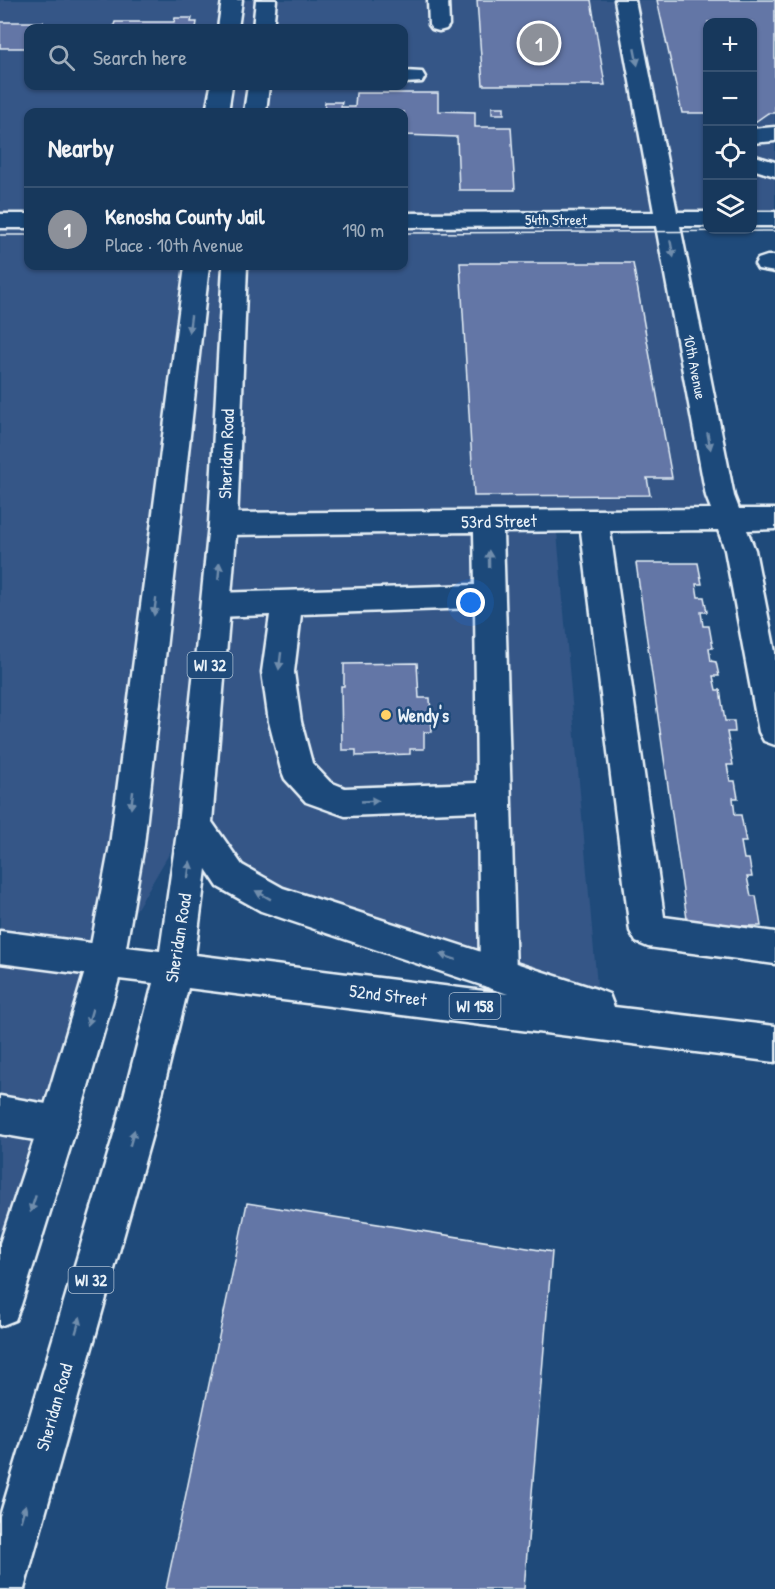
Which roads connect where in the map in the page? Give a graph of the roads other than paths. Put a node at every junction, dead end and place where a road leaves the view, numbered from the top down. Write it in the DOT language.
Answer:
graph roads {
  1 [pos="231,0"];
  2 [pos="266,0"];
  3 [pos="438,0"];
  4 [pos="625,0"];
  5 [pos="228,24"];
  6 [pos="263,24"];
  7 [pos="439,25"];
  8 [pos="220,90"];
  9 [pos="258,90"];
  10 [pos="217,108"];
  11 [pos="255,108"];
  12 [pos="775,134"];
  13 [pos="757,136"];
  14 [pos="757,163"];
  15 [pos="775,169"];
  16 [pos="666,219"];
  17 [pos="703,219"];
  18 [pos="757,219"];
  19 [pos="775,219"];
  20 [pos="408,220"];
  21 [pos="0,221"];
  22 [pos="24,221"];
  23 [pos="197,270"];
  24 [pos="235,270"];
  25 [pos="728,519"];
  26 [pos="775,519"];
  27 [pos="594,520"];
  28 [pos="488,522"];
  29 [pos="223,524"];
  30 [pos="490,596"];
  31 [pos="287,603"];
  32 [pos="216,605"];
  33 [pos="774,725"];
  34 [pos="494,796"];
  35 [pos="195,825"];
  36 [pos="0,947"];
  37 [pos="775,948"];
  38 [pos="106,961"];
  39 [pos="175,969"];
  40 [pos="498,974"];
  41 [pos="663,1029"];
  42 [pos="775,1044"];
  43 [pos="0,1115"];
  44 [pos="58,1125"];
  45 [pos="0,1302"];
  46 [pos="1,1589"];
  1 -- 5 [label="main road"];
  2 -- 6 [label="main road"];
  3 -- 7 [label="main road"];
  4 -- 16 [label="main road, 10th Avenue, one-way"];
  8 -- 10 [label="main road"];
  9 -- 11 [label="main road"];
  12 -- 13 [label="main road"];
  14 -- 15 [label="main road"];
  16 -- 17 [label="main road, 54th Street"];
  16 -- 20 [label="main road, 54th Street"];
  16 -- 25 [label="main road, 10th Avenue, one-way"];
  18 -- 19 [label="main road"];
  21 -- 22 [label="main road"];
  23 -- 38 [label="main road, one-way"];
  24 -- 29 [label="main road, Sheridan Road / WI 32"];
  25 -- 26 [label="main road, 53rd Street"];
  25 -- 27 [label="main road, 53rd Street"];
  25 -- 33 [label="main road, 10th Avenue"];
  27 -- 28 [label="main road, 53rd Street"];
  27 -- 37 [label="main road"];
  28 -- 29 [label="main road, 53rd Street"];
  30 -- 28 [label="main road, one-way"];
  32 -- 29 [label="main road, Sheridan Road / WI 32, one-way"];
  30 -- 31 [label="main road"];
  30 -- 34 [label="main road"];
  31 -- 32 [label="main road"];
  31 -- 34 [label="main road, one-way"];
  32 -- 35 [label="main road, Sheridan Road / WI 32"];
  34 -- 40 [label="main road"];
  39 -- 35 [label="main road, Sheridan Road / WI 32, one-way"];
  40 -- 35 [label="main road, one-way"];
  36 -- 38 [label="main road, 52nd Street"];
  38 -- 39 [label="main road, 52nd Street / WI 158"];
  38 -- 44 [label="main road, one-way"];
  39 -- 41 [label="main road, 52nd Street / WI 158"];
  46 -- 39 [label="main road, Sheridan Road / WI 32, one-way"];
  40 -- 41 [label="main road"];
  41 -- 42 [label="main road, 52nd Street / WI 158"];
  43 -- 44 [label="main road"];
  44 -- 45 [label="main road, one-way"];
}
